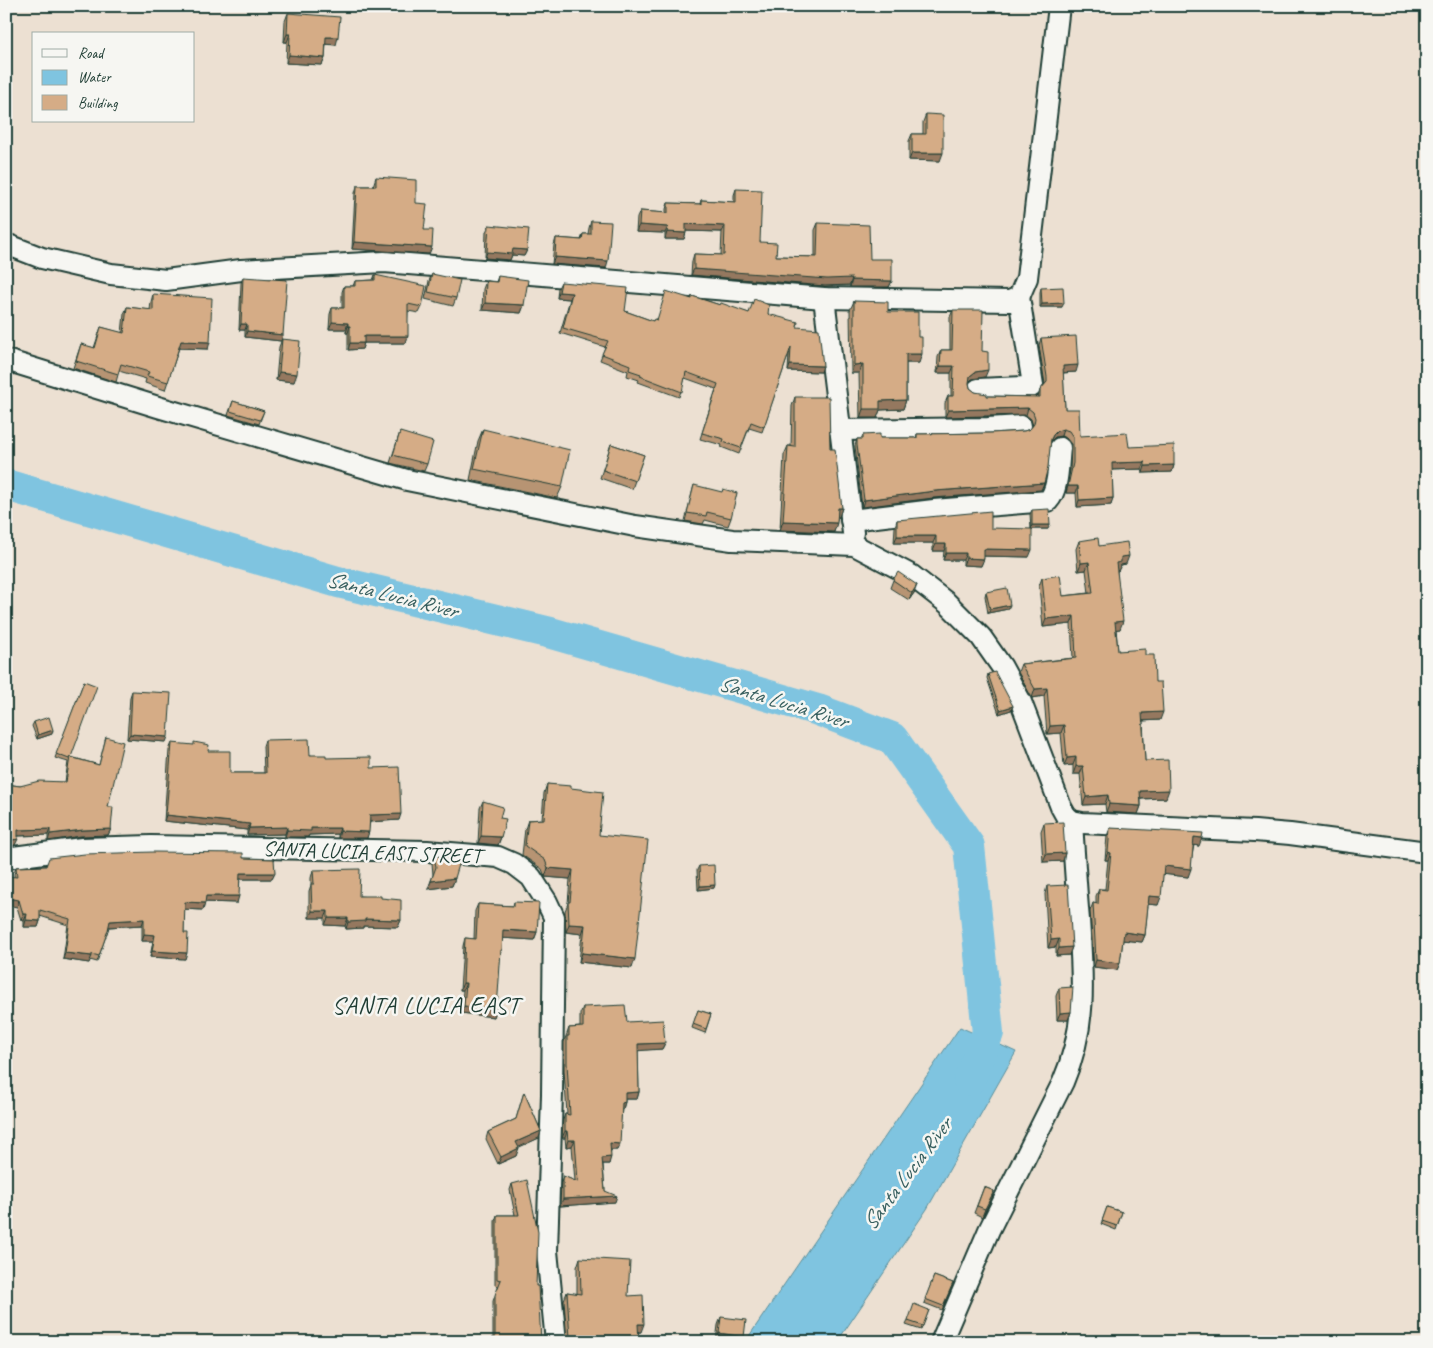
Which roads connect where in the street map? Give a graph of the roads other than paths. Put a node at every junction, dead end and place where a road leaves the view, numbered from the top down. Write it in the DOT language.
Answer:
graph roads {
  1 [pos="1059,6"];
  2 [pos="6,244"];
  3 [pos="1019,297"];
  4 [pos="824,298"];
  5 [pos="6,360"];
  6 [pos="978,389"];
  7 [pos="1021,426"];
  8 [pos="840,430"];
  9 [pos="1060,448"];
  10 [pos="851,520"];
  11 [pos="854,544"];
  12 [pos="1072,821"];
  13 [pos="1427,852"];
  14 [pos="6,858"];
  15 [pos="556,1342"];
  16 [pos="941,1342"];
  1 -- 3 [label="street"];
  2 -- 4 [label="street"];
  3 -- 4 [label="street"];
  3 -- 6 [label="street"];
  4 -- 8 [label="street"];
  5 -- 11 [label="street"];
  7 -- 8 [label="street"];
  8 -- 10 [label="street"];
  9 -- 10 [label="street"];
  10 -- 11 [label="street"];
  11 -- 12 [label="street"];
  12 -- 13 [label="street"];
  12 -- 16 [label="street"];
  14 -- 15 [label="street, SANTA LUCIA EAST STREET"];
}
